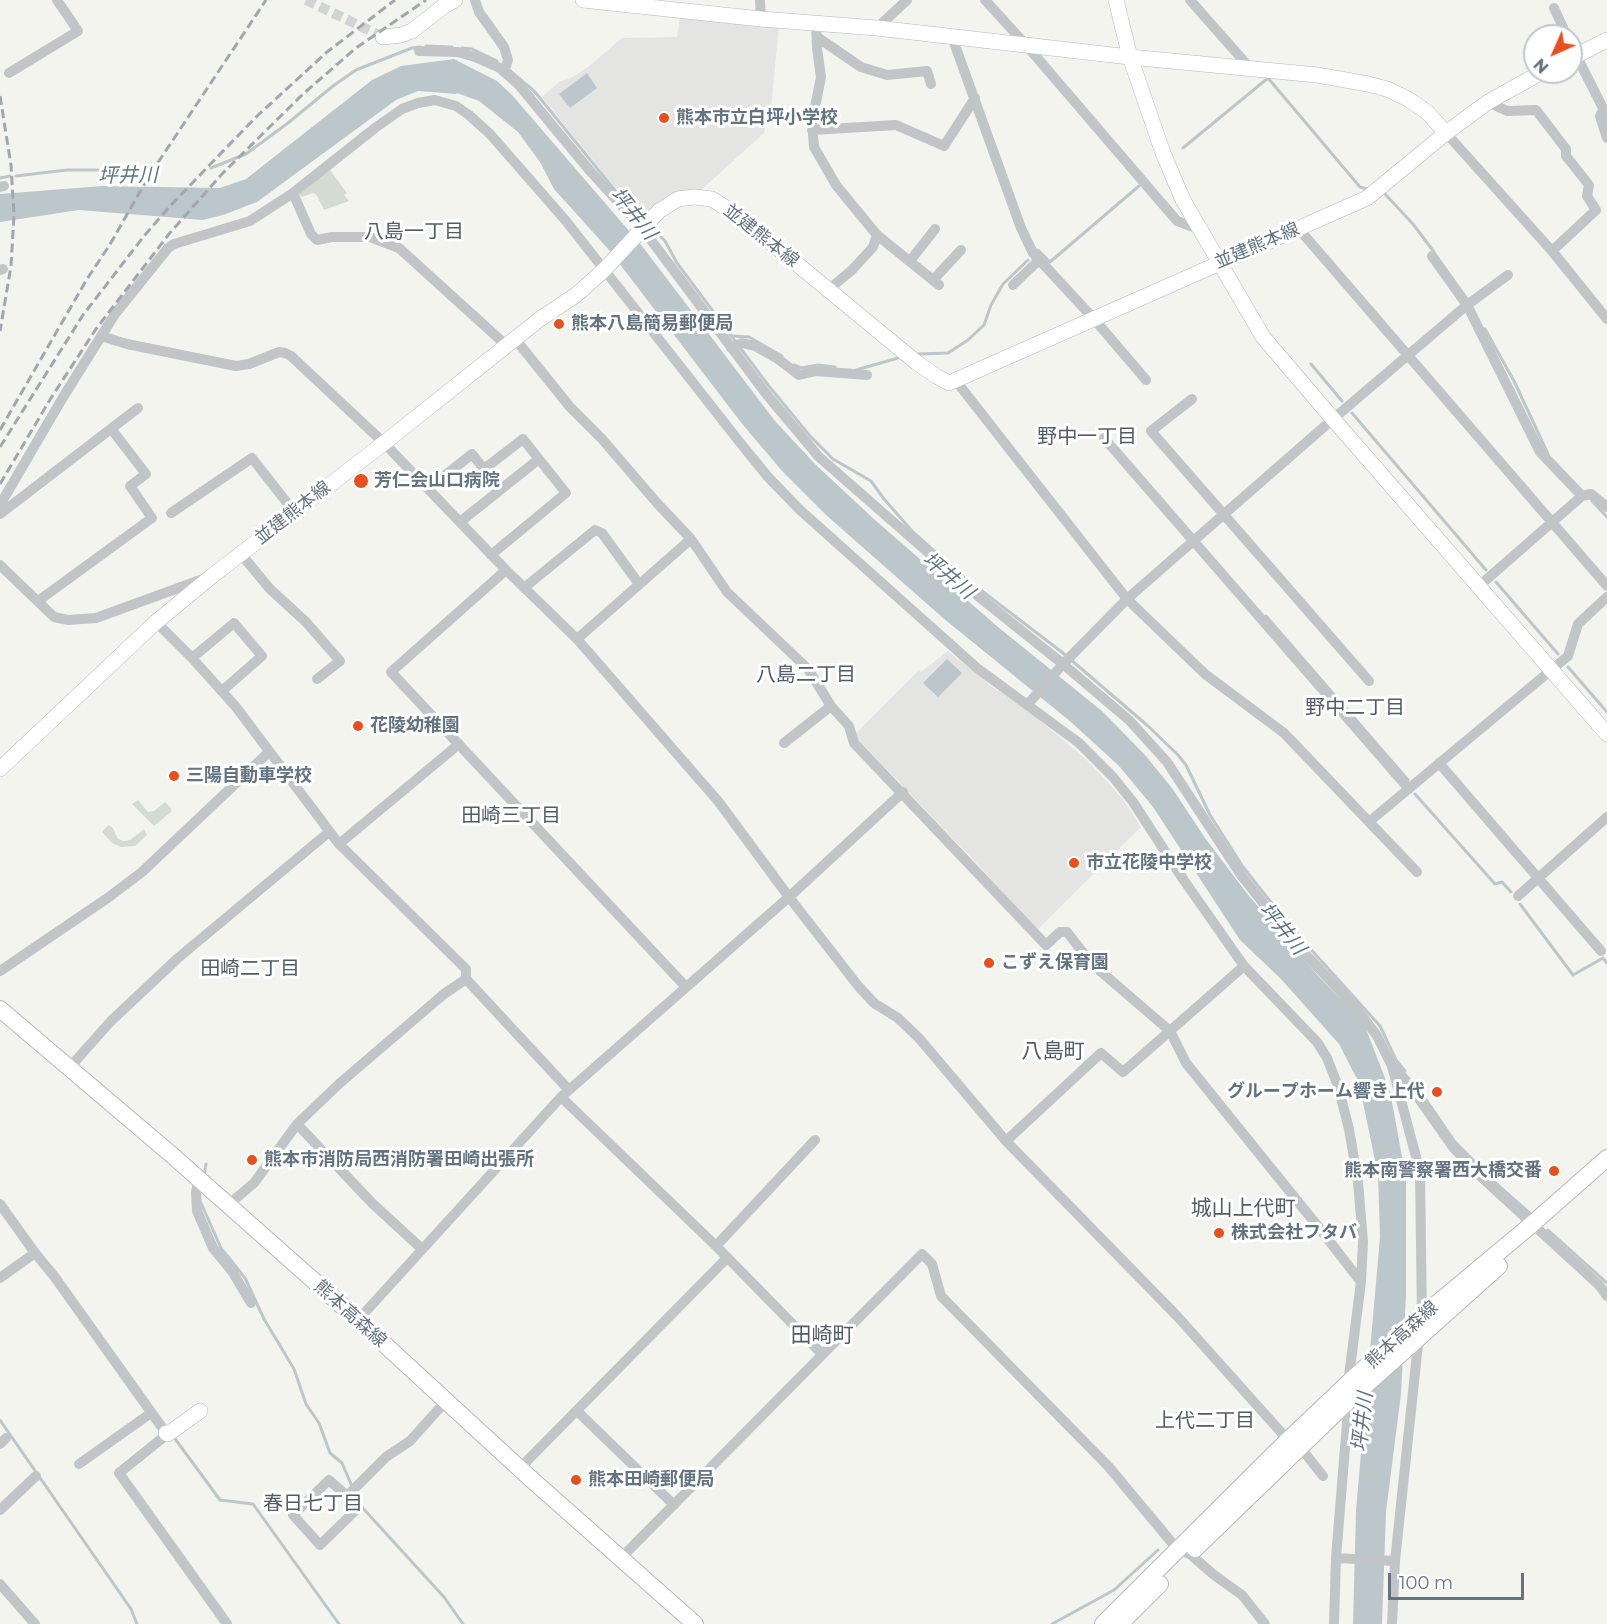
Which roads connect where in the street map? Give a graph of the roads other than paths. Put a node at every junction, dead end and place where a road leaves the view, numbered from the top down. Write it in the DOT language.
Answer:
graph roads {
  1 [pos="57,0"];
  2 [pos="455,0"];
  3 [pos="475,0"];
  4 [pos="583,0"];
  5 [pos="760,0"];
  6 [pos="907,0"];
  7 [pos="985,0"];
  8 [pos="1116,0"];
  9 [pos="1190,0"];
  10 [pos="1554,8"];
  11 [pos="761,19"];
  12 [pos="1561,24"];
  13 [pos="877,28"];
  14 [pos="816,30"];
  15 [pos="952,37"];
  16 [pos="383,38"];
  17 [pos="1607,40"];
  18 [pos="1027,46"];
  19 [pos="1583,49"];
  20 [pos="419,51"];
  21 [pos="1130,57"];
  22 [pos="1250,68"];
  23 [pos="504,72"];
  24 [pos="1583,72"];
  25 [pos="9,73"];
  26 [pos="1523,83"];
  27 [pos="931,84"];
  28 [pos="975,98"];
  29 [pos="1488,102"];
  30 [pos="1605,113"];
  31 [pos="812,130"];
  32 [pos="1446,133"];
  33 [pos="1607,138"];
  34 [pos="293,193"];
  35 [pos="1298,228"];
  36 [pos="640,230"];
  37 [pos="935,230"];
  38 [pos="1202,230"];
  39 [pos="877,235"];
  40 [pos="961,250"];
  41 [pos="1552,251"];
  42 [pos="1432,256"];
  43 [pos="1039,260"];
  44 [pos="910,261"];
  45 [pos="1219,262"];
  46 [pos="604,270"];
  47 [pos="1508,275"];
  48 [pos="1013,285"];
  49 [pos="828,290"];
  50 [pos="1467,305"];
  51 [pos="1094,319"];
  52 [pos="1607,319"];
  53 [pos="101,336"];
  54 [pos="511,343"];
  55 [pos="731,348"];
  56 [pos="1406,356"];
  57 [pos="867,375"];
  58 [pos="1146,380"];
  59 [pos="956,381"];
  60 [pos="1192,399"];
  61 [pos="138,408"];
  62 [pos="1333,419"];
  63 [pos="112,430"];
  64 [pos="1104,438"];
  65 [pos="384,443"];
  66 [pos="539,459"];
  67 [pos="428,489"];
  68 [pos="1581,496"];
  69 [pos="0,505"];
  70 [pos="1607,507"];
  71 [pos="171,513"];
  72 [pos="295,513"];
  73 [pos="0,514"];
  74 [pos="1223,515"];
  75 [pos="460,522"];
  76 [pos="1551,523"];
  77 [pos="691,539"];
  78 [pos="1194,543"];
  79 [pos="242,554"];
  80 [pos="491,555"];
  81 [pos="0,565"];
  82 [pos="506,570"];
  83 [pos="212,576"];
  84 [pos="639,584"];
  85 [pos="1607,586"];
  86 [pos="1478,587"];
  87 [pos="524,588"];
  88 [pos="1607,597"];
  89 [pos="1127,599"];
  90 [pos="38,601"];
  91 [pos="156,622"];
  92 [pos="577,639"];
  93 [pos="192,658"];
  94 [pos="1061,667"];
  95 [pos="1552,671"];
  96 [pos="317,679"];
  97 [pos="1369,681"];
  98 [pos="222,691"];
  99 [pos="1031,701"];
  100 [pos="831,706"];
  101 [pos="1607,734"];
  102 [pos="784,743"];
  103 [pos="459,744"];
  104 [pos="268,752"];
  105 [pos="1439,763"];
  106 [pos="0,769"];
  107 [pos="1409,789"];
  108 [pos="903,792"];
  109 [pos="1607,817"];
  110 [pos="1370,821"];
  111 [pos="329,832"];
  112 [pos="339,844"];
  113 [pos="1417,872"];
  114 [pos="1538,878"];
  115 [pos="1518,896"];
  116 [pos="789,897"];
  117 [pos="1600,951"];
  118 [pos="1244,966"];
  119 [pos="0,971"];
  120 [pos="466,979"];
  121 [pos="686,987"];
  122 [pos="0,1009"];
  123 [pos="1170,1031"];
  124 [pos="1392,1066"];
  125 [pos="70,1067"];
  126 [pos="565,1094"];
  127 [pos="297,1124"];
  128 [pos="815,1140"];
  129 [pos="1006,1141"];
  130 [pos="1607,1158"];
  131 [pos="1607,1173"];
  132 [pos="199,1179"];
  133 [pos="0,1204"];
  134 [pos="228,1206"];
  135 [pos="1535,1228"];
  136 [pos="716,1246"];
  137 [pos="422,1249"];
  138 [pos="35,1253"];
  139 [pos="727,1258"];
  140 [pos="0,1278"];
  141 [pos="1361,1282"];
  142 [pos="1607,1296"];
  143 [pos="251,1303"];
  144 [pos="1422,1316"];
  145 [pos="358,1320"];
  146 [pos="1419,1336"];
  147 [pos="822,1354"];
  148 [pos="1348,1383"];
  149 [pos="446,1401"];
  150 [pos="1346,1402"];
  151 [pos="577,1411"];
  152 [pos="200,1412"];
  153 [pos="151,1413"];
  154 [pos="166,1433"];
  155 [pos="1294,1444"];
  156 [pos="79,1464"];
  157 [pos="520,1468"];
  158 [pos="36,1476"];
  159 [pos="1323,1476"];
  160 [pos="346,1496"];
  161 [pos="674,1505"];
  162 [pos="0,1510"];
  163 [pos="1184,1552"];
  164 [pos="621,1558"];
  165 [pos="1338,1558"];
  166 [pos="1392,1561"];
  167 [pos="0,1584"];
  168 [pos="35,1624"];
  169 [pos="226,1624"];
  170 [pos="695,1624"];
  171 [pos="1103,1624"];
  172 [pos="1120,1624"];
  173 [pos="1265,1624"];
  174 [pos="1334,1624"];
  175 [pos="1392,1624"];
  1 -- 25 [label="street"];
  2 -- 16 [label="main road"];
  3 -- 23 [label="street"];
  4 -- 11 [label="main road"];
  5 -- 11 [label="street"];
  6 -- 13 [label="street"];
  7 -- 18 [label="street"];
  8 -- 21 [label="main road"];
  9 -- 22 [label="street"];
  10 -- 12 [label="street"];
  11 -- 14 [label="main road"];
  13 -- 14 [label="main road"];
  13 -- 15 [label="main road"];
  14 -- 27 [label="street"];
  14 -- 31 [label="street"];
  15 -- 18 [label="main road"];
  15 -- 28 [label="street"];
  17 -- 19 [label="main road"];
  18 -- 21 [label="main road"];
  18 -- 38 [label="street"];
  20 -- 23 [label="street"];
  21 -- 22 [label="main road"];
  21 -- 38 [label="main road"];
  22 -- 32 [label="main road"];
  23 -- 36 [label="street"];
  24 -- 30 [label="street"];
  26 -- 29 [label="main road, 並建熊本線"];
  28 -- 31 [label="street"];
  28 -- 43 [label="street"];
  29 -- 32 [label="main road, 並建熊本線"];
  29 -- 41 [label="street"];
  30 -- 33 [label="street"];
  31 -- 39 [label="street"];
  32 -- 35 [label="main road, 並建熊本線"];
  32 -- 41 [label="street"];
  34 -- 46 [label="street"];
  34 -- 53 [label="street"];
  34 -- 54 [label="street"];
  35 -- 45 [label="main road, 並建熊本線"];
  35 -- 56 [label="street"];
  36 -- 46 [label="main road, 並建熊本線"];
  36 -- 49 [label="main road, 並建熊本線"];
  36 -- 55 [label="street"];
  37 -- 44 [label="street"];
  38 -- 45 [label="main road"];
  39 -- 44 [label="street"];
  39 -- 49 [label="street"];
  40 -- 44 [label="street"];
  41 -- 52 [label="street"];
  42 -- 50 [label="street"];
  43 -- 48 [label="street"];
  43 -- 51 [label="street"];
  45 -- 51 [label="main road, 並建熊本線"];
  45 -- 62 [label="main road"];
  46 -- 54 [label="main road, 並建熊本線"];
  46 -- 99 [label="street"];
  47 -- 50 [label="street"];
  49 -- 59 [label="main road, 並建熊本線"];
  50 -- 56 [label="street"];
  50 -- 68 [label="street"];
  51 -- 58 [label="street"];
  51 -- 59 [label="main road, 並建熊本線"];
  53 -- 65 [label="street"];
  53 -- 69 [label="street"];
  54 -- 65 [label="main road, 並建熊本線"];
  54 -- 77 [label="street"];
  55 -- 57 [label="street"];
  55 -- 94 [label="street"];
  56 -- 62 [label="street"];
  56 -- 76 [label="street"];
  59 -- 89 [label="street"];
  60 -- 74 [label="street"];
  61 -- 63 [label="street"];
  62 -- 74 [label="street"];
  62 -- 86 [label="main road"];
  63 -- 73 [label="street"];
  63 -- 90 [label="street"];
  64 -- 78 [label="street"];
  65 -- 67 [label="street"];
  65 -- 72 [label="main road, 並建熊本線"];
  66 -- 67 [label="street"];
  66 -- 75 [label="street"];
  66 -- 80 [label="street"];
  67 -- 75 [label="street"];
  68 -- 70 [label="street"];
  68 -- 76 [label="street"];
  71 -- 72 [label="street"];
  72 -- 79 [label="main road, 並建熊本線"];
  74 -- 78 [label="street"];
  74 -- 97 [label="street"];
  75 -- 80 [label="street"];
  76 -- 85 [label="street"];
  76 -- 86 [label="street"];
  77 -- 84 [label="street"];
  77 -- 100 [label="street"];
  78 -- 89 [label="street"];
  78 -- 107 [label="street"];
  79 -- 83 [label="main road, 並建熊本線"];
  79 -- 96 [label="street"];
  80 -- 82 [label="street"];
  81 -- 90 [label="street"];
  82 -- 87 [label="street"];
  82 -- 103 [label="street"];
  83 -- 90 [label="street"];
  83 -- 91 [label="main road, 並建熊本線"];
  84 -- 87 [label="street"];
  84 -- 92 [label="street"];
  86 -- 95 [label="main road"];
  87 -- 92 [label="street"];
  88 -- 95 [label="street"];
  89 -- 94 [label="street"];
  89 -- 110 [label="street"];
  91 -- 93 [label="street"];
  91 -- 106 [label="main road, 並建熊本線"];
  92 -- 116 [label="street"];
  93 -- 98 [label="street"];
  93 -- 98 [label="street"];
  94 -- 99 [label="street"];
  94 -- 124 [label="street"];
  95 -- 101 [label="main road"];
  95 -- 105 [label="street"];
  98 -- 104 [label="street"];
  99 -- 118 [label="street"];
  100 -- 102 [label="street"];
  100 -- 108 [label="street"];
  103 -- 112 [label="street"];
  103 -- 121 [label="street"];
  104 -- 111 [label="street"];
  104 -- 119 [label="street"];
  105 -- 107 [label="street"];
  105 -- 114 [label="street"];
  107 -- 110 [label="street"];
  108 -- 116 [label="street"];
  108 -- 123 [label="street"];
  109 -- 114 [label="street"];
  110 -- 113 [label="street"];
  111 -- 112 [label="street"];
  111 -- 125 [label="street"];
  112 -- 120 [label="street"];
  114 -- 115 [label="street"];
  114 -- 117 [label="street"];
  116 -- 121 [label="street"];
  116 -- 129 [label="street"];
  118 -- 123 [label="street"];
  118 -- 141 [label="street"];
  120 -- 126 [label="street"];
  120 -- 127 [label="street"];
  121 -- 126 [label="street"];
  122 -- 125 [label="main road, 熊本高森線"];
  123 -- 129 [label="street"];
  123 -- 141 [label="street"];
  124 -- 135 [label="street"];
  124 -- 144 [label="street"];
  125 -- 132 [label="main road, 熊本高森線"];
  126 -- 136 [label="street"];
  126 -- 137 [label="street"];
  127 -- 134 [label="street"];
  127 -- 137 [label="street"];
  128 -- 136 [label="street"];
  129 -- 155 [label="street"];
  130 -- 135 [label="main road, 熊本高森線"];
  131 -- 135 [label="main road, 熊本高森線"];
  132 -- 134 [label="main road, 熊本高森線"];
  132 -- 143 [label="street"];
  133 -- 138 [label="street"];
  134 -- 145 [label="main road, 熊本高森線"];
  135 -- 142 [label="street"];
  135 -- 144 [label="main road, 熊本高森線"];
  135 -- 146 [label="main road, 熊本高森線"];
  136 -- 139 [label="street"];
  137 -- 145 [label="street"];
  138 -- 140 [label="street"];
  138 -- 153 [label="street"];
  139 -- 147 [label="street"];
  139 -- 151 [label="street"];
  141 -- 148 [label="street"];
  144 -- 146 [label="street"];
  144 -- 148 [label="main road, 熊本高森線"];
  145 -- 149 [label="main road, 熊本高森線"];
  146 -- 150 [label="main road, 熊本高森線"];
  146 -- 166 [label="street"];
  147 -- 161 [label="street"];
  147 -- 163 [label="street"];
  148 -- 150 [label="street"];
  148 -- 155 [label="main road, 熊本高森線"];
  149 -- 157 [label="main road, 熊本高森線"];
  149 -- 160 [label="street"];
  150 -- 155 [label="main road, 熊本高森線"];
  150 -- 165 [label="street"];
  151 -- 157 [label="street"];
  151 -- 161 [label="street"];
  152 -- 154 [label="main road"];
  153 -- 154 [label="street"];
  153 -- 156 [label="street"];
  154 -- 169 [label="street"];
  155 -- 159 [label="street"];
  155 -- 163 [label="main road, 熊本高森線"];
  157 -- 164 [label="main road, 熊本高森線"];
  158 -- 162 [label="street"];
  160 -- 160 [label="street"];
  161 -- 164 [label="street"];
  163 -- 171 [label="main road, 熊本高森線"];
  163 -- 172 [label="main road, 熊本高森線"];
  163 -- 173 [label="street"];
  164 -- 170 [label="main road, 熊本高森線"];
  165 -- 166 [label="street"];
  165 -- 174 [label="street"];
  166 -- 175 [label="street"];
  167 -- 168 [label="street"];
}
